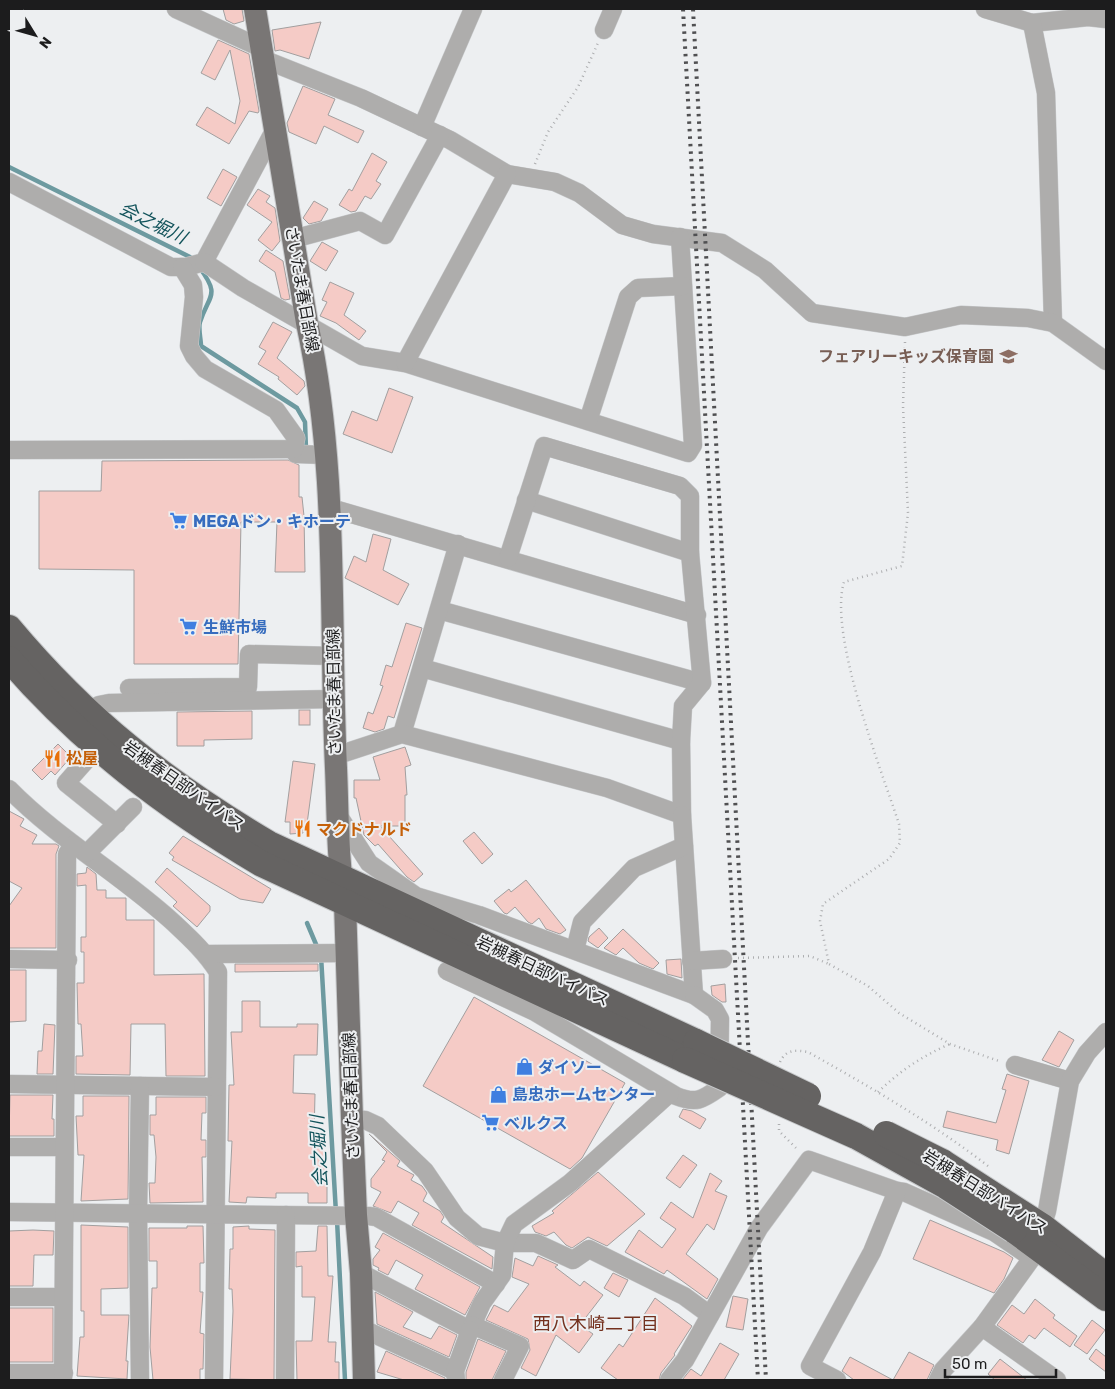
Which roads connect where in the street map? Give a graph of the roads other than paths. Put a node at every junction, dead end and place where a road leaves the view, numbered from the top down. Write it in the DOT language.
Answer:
graph roads {
  1 [pos="176,9"];
  2 [pos="254,9"];
  3 [pos="473,9"];
  4 [pos="613,9"];
  5 [pos="985,9"];
  6 [pos="1106,19"];
  7 [pos="1032,23"];
  8 [pos="604,30"];
  9 [pos="262,53"];
  10 [pos="422,127"];
  11 [pos="275,129"];
  12 [pos="440,135"];
  13 [pos="507,174"];
  14 [pos="9,182"];
  15 [pos="680,237"];
  16 [pos="293,239"];
  17 [pos="195,264"];
  18 [pos="683,286"];
  19 [pos="307,323"];
  20 [pos="1053,323"];
  21 [pos="1106,361"];
  22 [pos="405,363"];
  23 [pos="588,421"];
  24 [pos="294,449"];
  25 [pos="9,450"];
  26 [pos="325,455"];
  27 [pos="526,500"];
  28 [pos="331,508"];
  29 [pos="458,544"];
  30 [pos="690,553"];
  31 [pos="508,558"];
  32 [pos="439,610"];
  33 [pos="697,615"];
  34 [pos="9,628"];
  35 [pos="323,656"];
  36 [pos="9,659"];
  37 [pos="422,668"];
  38 [pos="702,683"];
  39 [pos="128,688"];
  40 [pos="153,694"];
  41 [pos="333,699"];
  42 [pos="87,713"];
  43 [pos="402,734"];
  44 [pos="681,741"];
  45 [pos="91,755"];
  46 [pos="335,756"];
  47 [pos="10,792"];
  48 [pos="134,808"];
  49 [pos="682,815"];
  50 [pos="338,816"];
  51 [pos="117,824"];
  52 [pos="684,846"];
  53 [pos="80,849"];
  54 [pos="340,876"];
  55 [pos="345,903"];
  56 [pos="575,950"];
  57 [pos="338,953"];
  58 [pos="207,954"];
  59 [pos="9,959"];
  60 [pos="723,959"];
  61 [pos="68,960"];
  62 [pos="691,960"];
  63 [pos="447,971"];
  64 [pos="694,995"];
  65 [pos="1106,1032"];
  66 [pos="691,1051"];
  67 [pos="1016,1065"];
  68 [pos="1070,1081"];
  69 [pos="9,1084"];
  70 [pos="65,1084"];
  71 [pos="140,1086"];
  72 [pos="216,1087"];
  73 [pos="670,1093"];
  74 [pos="352,1119"];
  75 [pos="9,1147"];
  76 [pos="63,1147"];
  77 [pos="897,1192"];
  78 [pos="9,1212"];
  79 [pos="63,1212"];
  80 [pos="138,1214"];
  81 [pos="216,1214"];
  82 [pos="344,1215"];
  83 [pos="286,1216"];
  84 [pos="505,1243"];
  85 [pos="1037,1243"];
  86 [pos="361,1273"];
  87 [pos="1106,1276"];
  88 [pos="496,1284"];
  89 [pos="9,1297"];
  90 [pos="63,1297"];
  91 [pos="1106,1298"];
  92 [pos="710,1315"];
  93 [pos="471,1327"];
  94 [pos="982,1327"];
  95 [pos="363,1329"];
  96 [pos="9,1373"];
  97 [pos="456,1376"];
  98 [pos="63,1377"];
  99 [pos="140,1380"];
  100 [pos="214,1380"];
  101 [pos="285,1380"];
  102 [pos="364,1380"];
  103 [pos="503,1380"];
  104 [pos="669,1380"];
  105 [pos="837,1380"];
  106 [pos="938,1380"];
  107 [pos="1057,1380"];
  1 -- 9 [label="street"];
  2 -- 9 [label="main road, さいたま春日部線"];
  3 -- 10 [label="street"];
  4 -- 8 [label="street"];
  5 -- 7 [label="street"];
  6 -- 7 [label="street"];
  7 -- 20 [label="street"];
  9 -- 10 [label="street"];
  9 -- 11 [label="main road, さいたま春日部線"];
  10 -- 12 [label="street"];
  11 -- 16 [label="main road, さいたま春日部線"];
  11 -- 17 [label="street"];
  12 -- 13 [label="street"];
  12 -- 16 [label="street"];
  13 -- 15 [label="street"];
  13 -- 22 [label="street"];
  14 -- 17 [label="street"];
  15 -- 18 [label="street"];
  15 -- 20 [label="street"];
  16 -- 19 [label="main road, さいたま春日部線"];
  17 -- 19 [label="street"];
  17 -- 24 [label="street"];
  18 -- 23 [label="street"];
  18 -- 23 [label="street"];
  19 -- 22 [label="street"];
  19 -- 26 [label="main road, さいたま春日部線"];
  20 -- 21 [label="street"];
  22 -- 23 [label="street"];
  24 -- 25 [label="street"];
  24 -- 26 [label="street"];
  26 -- 28 [label="main road, さいたま春日部線"];
  27 -- 30 [label="street"];
  27 -- 30 [label="street"];
  27 -- 31 [label="street"];
  28 -- 29 [label="street"];
  28 -- 35 [label="main road, さいたま春日部線"];
  29 -- 31 [label="street"];
  29 -- 32 [label="street"];
  30 -- 33 [label="street"];
  31 -- 33 [label="street"];
  32 -- 37 [label="street"];
  32 -- 38 [label="street"];
  33 -- 38 [label="street"];
  34 -- 42 [label="highway, 岩槻春日部バイパス"];
  35 -- 40 [label="street"];
  35 -- 41 [label="main road, さいたま春日部線"];
  36 -- 45 [label="highway, 岩槻春日部バイパス"];
  37 -- 43 [label="street"];
  37 -- 44 [label="street"];
  38 -- 44 [label="street"];
  39 -- 40 [label="street"];
  40 -- 41 [label="street"];
  40 -- 42 [label="street"];
  41 -- 46 [label="main road, さいたま春日部線"];
  42 -- 54 [label="highway, 岩槻春日部バイパス"];
  43 -- 46 [label="street"];
  43 -- 49 [label="street"];
  44 -- 49 [label="street"];
  45 -- 51 [label="street"];
  45 -- 55 [label="highway, 岩槻春日部バイパス"];
  46 -- 50 [label="main road, さいたま春日部線"];
  47 -- 53 [label="street"];
  48 -- 51 [label="street"];
  49 -- 52 [label="street"];
  50 -- 54 [label="main road, さいたま春日部線"];
  50 -- 56 [label="street"];
  51 -- 53 [label="street"];
  52 -- 56 [label="street"];
  52 -- 62 [label="street"];
  53 -- 58 [label="street"];
  53 -- 61 [label="street"];
  54 -- 55 [label="main road, さいたま春日部線"];
  54 -- 66 [label="highway, 岩槻春日部バイパス"];
  55 -- 57 [label="main road, さいたま春日部線"];
  55 -- 66 [label="highway, 岩槻春日部バイパス"];
  56 -- 64 [label="street"];
  57 -- 58 [label="street"];
  57 -- 74 [label="main road, さいたま春日部線"];
  58 -- 72 [label="street"];
  59 -- 61 [label="street"];
  60 -- 62 [label="street"];
  61 -- 70 [label="street"];
  62 -- 64 [label="street"];
  63 -- 73 [label="street"];
  64 -- 73 [label="street"];
  65 -- 68 [label="street"];
  66 -- 85 [label="highway, 岩槻春日部バイパス, bridge"];
  67 -- 68 [label="street"];
  68 -- 85 [label="street"];
  69 -- 70 [label="street"];
  70 -- 71 [label="street"];
  70 -- 76 [label="street"];
  71 -- 72 [label="street"];
  71 -- 80 [label="street"];
  72 -- 81 [label="street"];
  73 -- 84 [label="street"];
  74 -- 82 [label="main road, さいたま春日部線"];
  74 -- 84 [label="street"];
  75 -- 76 [label="street"];
  76 -- 79 [label="street"];
  77 -- 85 [label="street"];
  77 -- 92 [label="street"];
  77 -- 105 [label="street"];
  78 -- 79 [label="street"];
  79 -- 80 [label="street"];
  79 -- 90 [label="street"];
  80 -- 81 [label="street"];
  80 -- 99 [label="street"];
  81 -- 83 [label="street"];
  81 -- 100 [label="street"];
  82 -- 83 [label="street"];
  82 -- 86 [label="main road, さいたま春日部線"];
  82 -- 88 [label="street"];
  83 -- 101 [label="street"];
  84 -- 88 [label="street"];
  84 -- 92 [label="street"];
  85 -- 87 [label="highway, 岩槻春日部バイパス"];
  85 -- 91 [label="highway, 岩槻春日部バイパス"];
  85 -- 94 [label="street"];
  86 -- 93 [label="street"];
  86 -- 95 [label="main road, さいたま春日部線"];
  88 -- 93 [label="street"];
  89 -- 90 [label="street"];
  90 -- 98 [label="street"];
  92 -- 104 [label="street"];
  93 -- 97 [label="street"];
  93 -- 103 [label="street"];
  94 -- 106 [label="street"];
  94 -- 107 [label="street"];
  95 -- 97 [label="street"];
  95 -- 102 [label="main road, さいたま春日部線"];
  96 -- 98 [label="street"];
}
